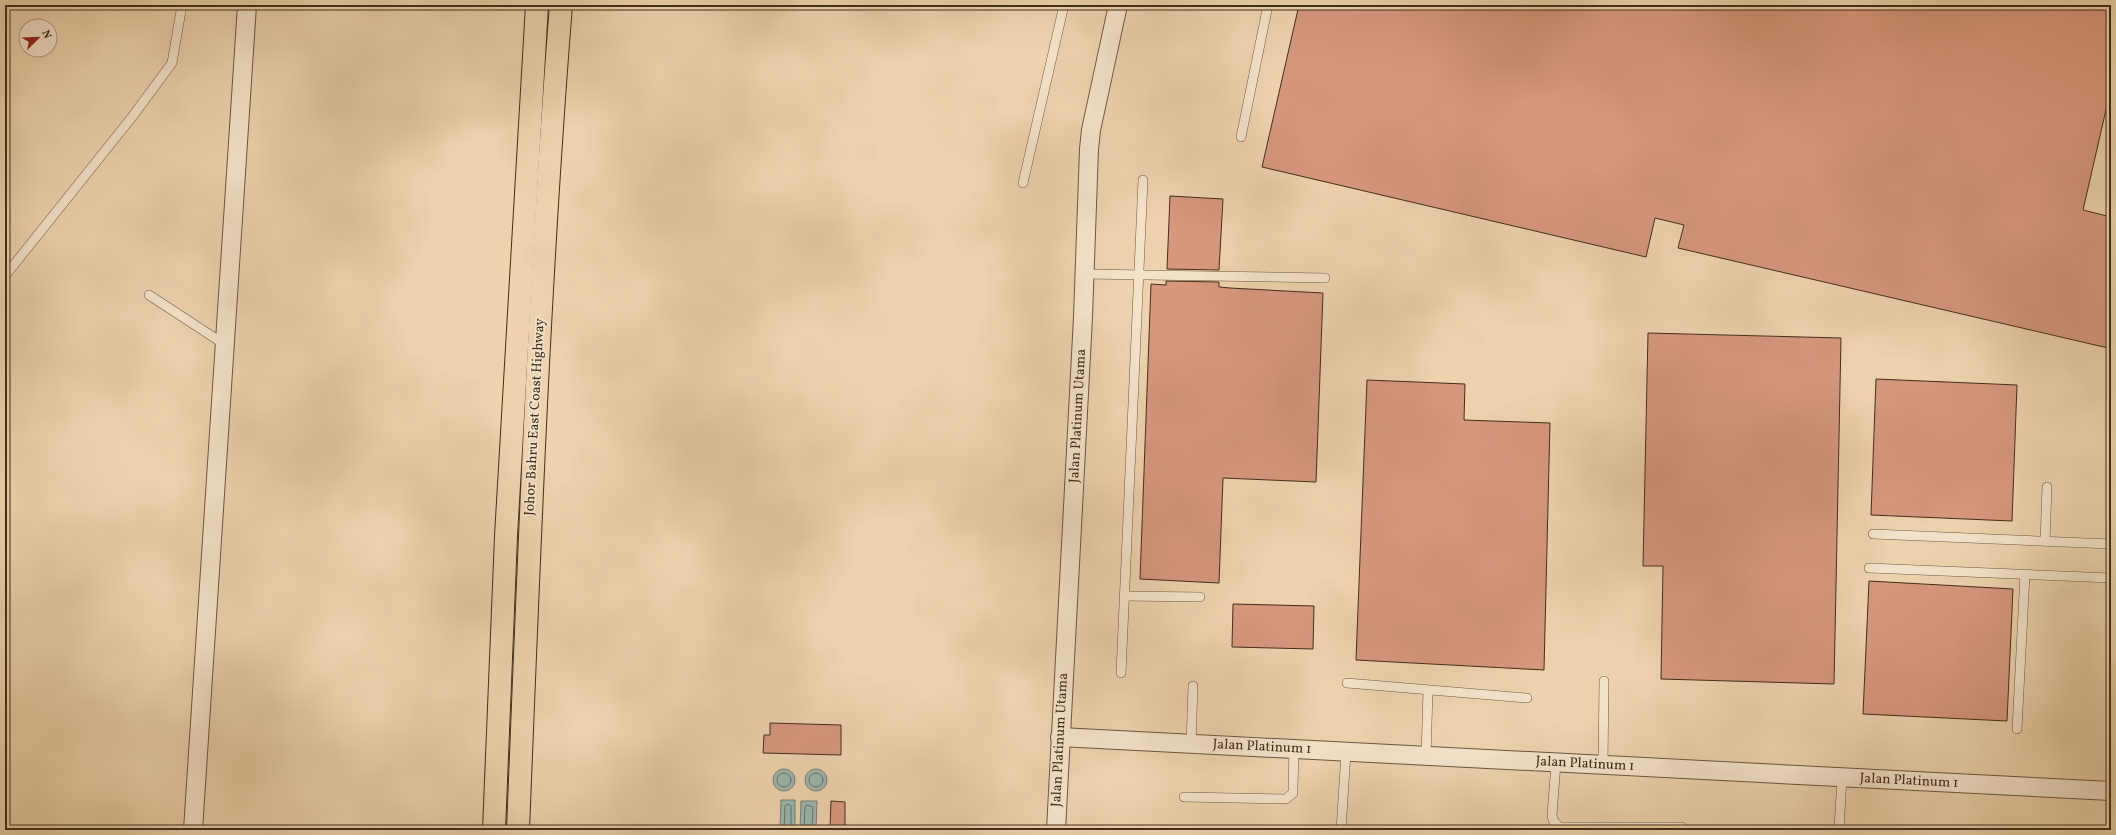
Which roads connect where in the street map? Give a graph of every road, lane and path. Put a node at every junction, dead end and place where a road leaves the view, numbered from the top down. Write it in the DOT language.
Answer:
graph roads {
  1 [pos="182,5"];
  2 [pos="247,5"];
  3 [pos="537,5"];
  4 [pos="561,5"];
  5 [pos="1064,5"];
  6 [pos="1118,5"];
  7 [pos="1268,5"];
  8 [pos="1241,137"];
  9 [pos="1143,180"];
  10 [pos="1023,183"];
  11 [pos="1085,274"];
  12 [pos="1138,275"];
  13 [pos="5,276"];
  14 [pos="1325,278"];
  15 [pos="149,295"];
  16 [pos="224,344"];
  17 [pos="2047,487"];
  18 [pos="1872,534"];
  19 [pos="2045,542"];
  20 [pos="2111,544"];
  21 [pos="1869,568"];
  22 [pos="2025,574"];
  23 [pos="2111,578"];
  24 [pos="1124,596"];
  25 [pos="1200,597"];
  26 [pos="1121,673"];
  27 [pos="1604,681"];
  28 [pos="1347,683"];
  29 [pos="1193,686"];
  30 [pos="1428,691"];
  31 [pos="1527,698"];
  32 [pos="2017,729"];
  33 [pos="1060,737"];
  34 [pos="1191,744"];
  35 [pos="1294,749"];
  36 [pos="1346,752"];
  37 [pos="1426,756"];
  38 [pos="1556,762"];
  39 [pos="1603,765"];
  40 [pos="1842,777"];
  41 [pos="2111,791"];
  42 [pos="1184,798"];
  43 [pos="193,830"];
  44 [pos="494,830"];
  45 [pos="518,830"];
  46 [pos="1056,830"];
  47 [pos="1341,830"];
  48 [pos="1685,830"];
  49 [pos="1839,830"];
  1 -- 13 [label="lane"];
  2 -- 16 [label="street"];
  3 -- 44 [label="highway, Johor Bahru East Coast Highway"];
  4 -- 45 [label="highway, Johor Bahru East Coast Highway"];
  5 -- 10 [label="lane"];
  6 -- 11 [label="street, Jalan Platinum Utama"];
  7 -- 8 [label="lane"];
  9 -- 12 [label="lane"];
  11 -- 12 [label="lane"];
  11 -- 33 [label="street, Jalan Platinum Utama"];
  12 -- 14 [label="lane"];
  12 -- 24 [label="lane"];
  15 -- 16 [label="lane"];
  16 -- 43 [label="street"];
  17 -- 19 [label="lane"];
  18 -- 19 [label="lane"];
  19 -- 20 [label="lane"];
  21 -- 22 [label="lane"];
  22 -- 23 [label="lane"];
  22 -- 32 [label="lane"];
  24 -- 25 [label="lane"];
  24 -- 26 [label="lane"];
  27 -- 39 [label="lane"];
  28 -- 30 [label="lane"];
  29 -- 34 [label="lane"];
  30 -- 31 [label="lane"];
  30 -- 37 [label="lane"];
  33 -- 34 [label="street, Jalan Platinum 1"];
  33 -- 46 [label="street, Jalan Platinum Utama"];
  34 -- 35 [label="street, Jalan Platinum 1"];
  35 -- 36 [label="street, Jalan Platinum 1"];
  35 -- 42 [label="lane"];
  36 -- 37 [label="street, Jalan Platinum 1"];
  36 -- 47 [label="lane"];
  37 -- 38 [label="street, Jalan Platinum 1"];
  38 -- 39 [label="street, Jalan Platinum 1"];
  38 -- 48 [label="lane"];
  39 -- 40 [label="street, Jalan Platinum 1"];
  40 -- 41 [label="street, Jalan Platinum 1"];
  40 -- 49 [label="lane"];
}
